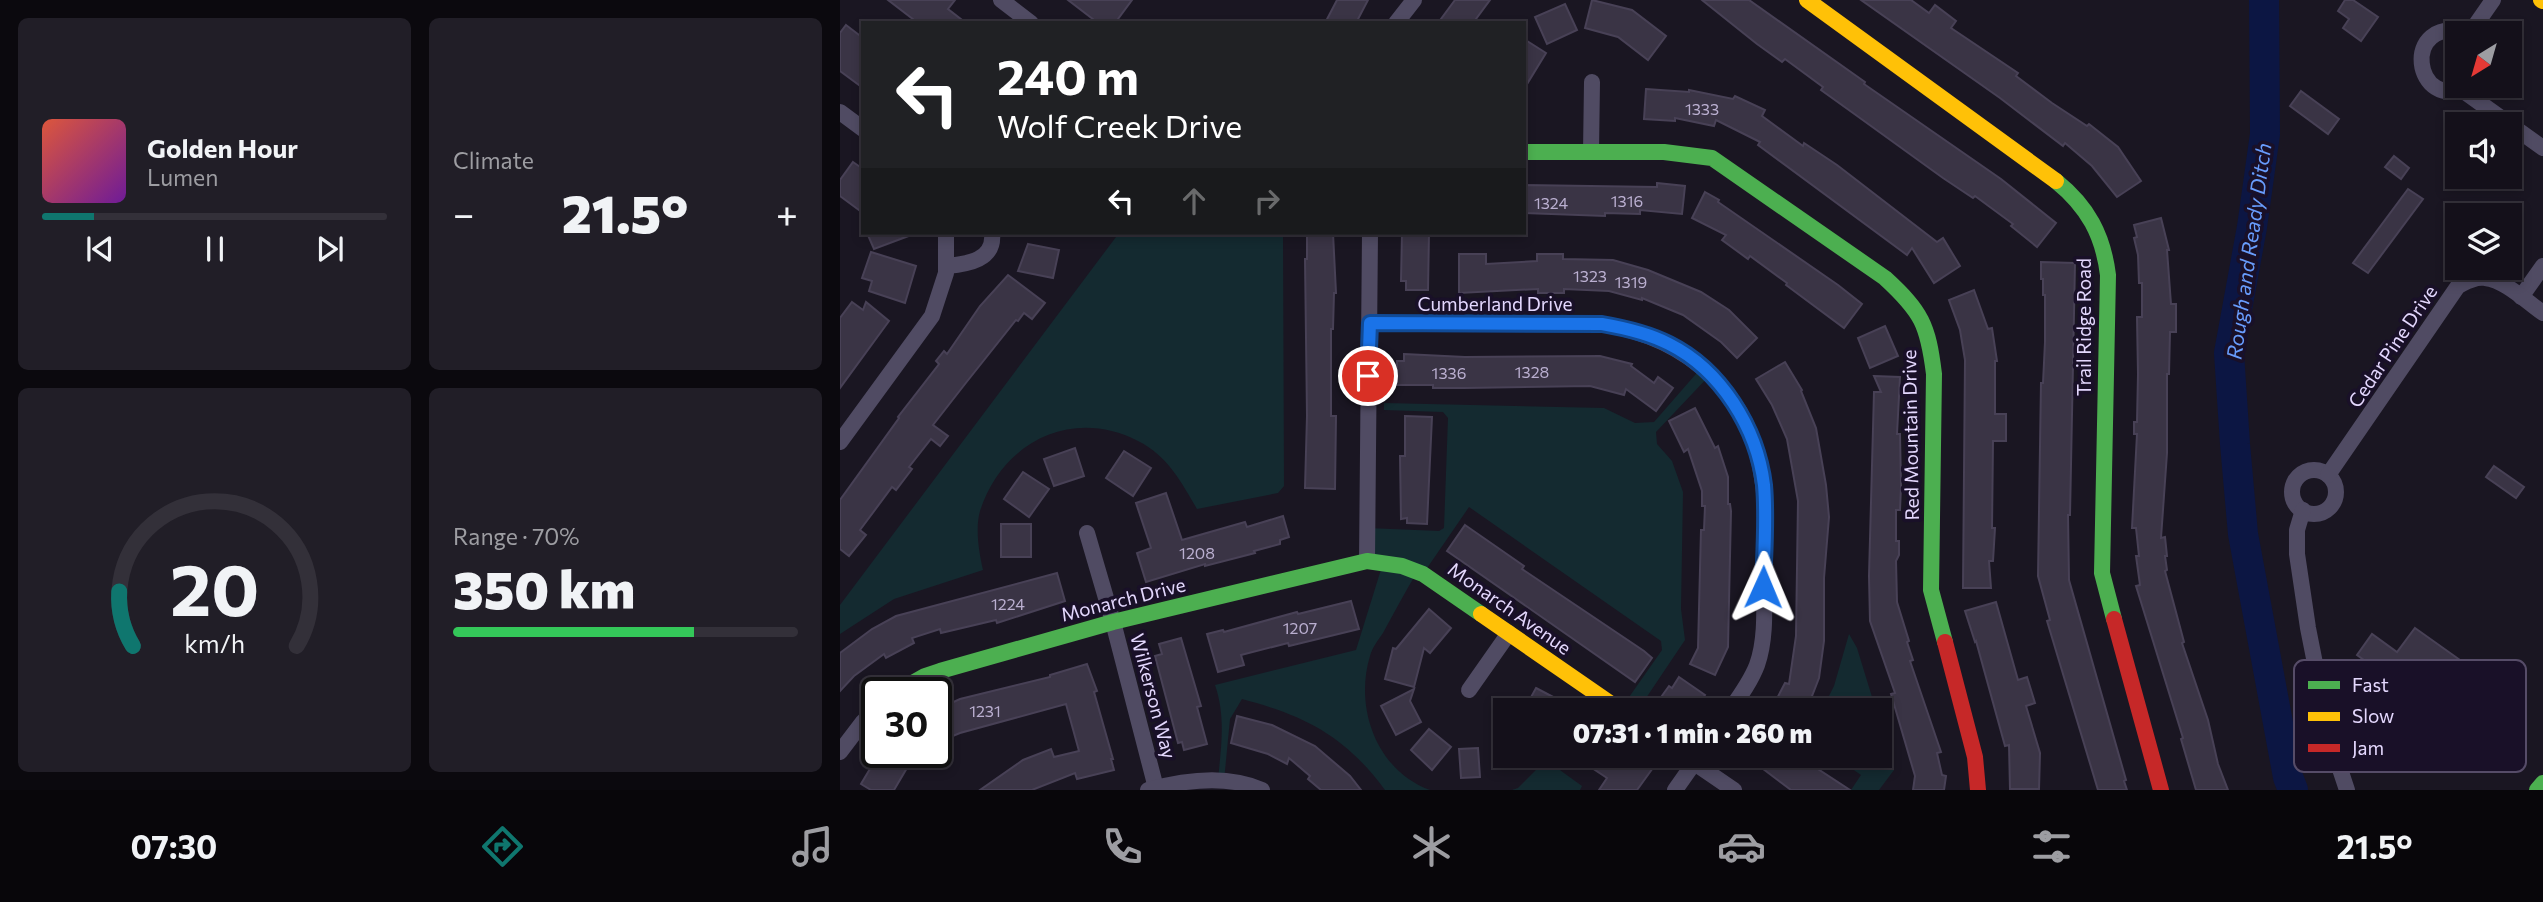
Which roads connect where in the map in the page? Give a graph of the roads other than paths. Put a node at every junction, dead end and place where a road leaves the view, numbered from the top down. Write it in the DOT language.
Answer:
graph roads {
  1 [pos="1001,0"];
  2 [pos="1414,0"];
  3 [pos="1807,0"];
  4 [pos="2493,0"];
  5 [pos="1021,6"];
  6 [pos="1398,21"];
  7 [pos="2478,21"];
  8 [pos="2445,32"];
  9 [pos="1592,82"];
  10 [pos="2445,90"];
  11 [pos="2479,98"];
  12 [pos="851,120"];
  13 [pos="840,133"];
  14 [pos="2543,148"];
  15 [pos="1526,152"];
  16 [pos="1591,152"];
  17 [pos="946,235"];
  18 [pos="992,235"];
  19 [pos="1370,235"];
  20 [pos="947,266"];
  21 [pos="2543,266"];
  22 [pos="2521,297"];
  23 [pos="2543,313"];
  24 [pos="1370,323"];
  25 [pos="840,442"];
  26 [pos="2328,475"];
  27 [pos="2303,510"];
  28 [pos="1087,533"];
  29 [pos="1367,561"];
  30 [pos="1113,622"];
  31 [pos="1509,633"];
  32 [pos="2314,660"];
  33 [pos="923,677"];
  34 [pos="1469,690"];
  35 [pos="1603,698"];
  36 [pos="1738,698"];
  37 [pos="861,725"];
  38 [pos="840,752"];
  39 [pos="1687,768"];
  40 [pos="1706,768"];
  41 [pos="2341,772"];
  42 [pos="2543,783"];
  43 [pos="1152,789"];
  44 [pos="1262,790"];
  45 [pos="1675,790"];
  46 [pos="1734,790"];
  47 [pos="1978,790"];
  48 [pos="2161,790"];
  49 [pos="2347,790"];
  50 [pos="2537,790"];
  1 -- 5 [label="street"];
  2 -- 6 [label="street"];
  3 -- 48 [label="street, Trail Ridge Road"];
  4 -- 7 [label="street"];
  8 -- 10 [label="street"];
  9 -- 16 [label="street"];
  11 -- 14 [label="street"];
  12 -- 13 [label="street"];
  15 -- 16 [label="street, Red Mountain Drive"];
  16 -- 47 [label="street, Red Mountain Drive"];
  17 -- 20 [label="street"];
  18 -- 20 [label="street"];
  19 -- 24 [label="street"];
  20 -- 25 [label="street"];
  21 -- 22 [label="street"];
  22 -- 23 [label="street, Cedar Pine Drive"];
  22 -- 26 [label="street, Cedar Pine Drive"];
  24 -- 29 [label="street"];
  24 -- 36 [label="street, Cumberland Drive"];
  26 -- 27 [label="street"];
  26 -- 27 [label="street"];
  27 -- 32 [label="street"];
  28 -- 30 [label="street, Wilkerson Way"];
  29 -- 30 [label="street, Monarch Drive"];
  29 -- 31 [label="street, Monarch Avenue"];
  30 -- 33 [label="street, Monarch Drive"];
  30 -- 43 [label="street, Wilkerson Way"];
  31 -- 34 [label="street"];
  31 -- 35 [label="street, Monarch Avenue"];
  37 -- 38 [label="street"];
  39 -- 45 [label="street"];
  40 -- 46 [label="street"];
  41 -- 49 [label="street"];
  42 -- 50 [label="street"];
  43 -- 44 [label="street"];
}
